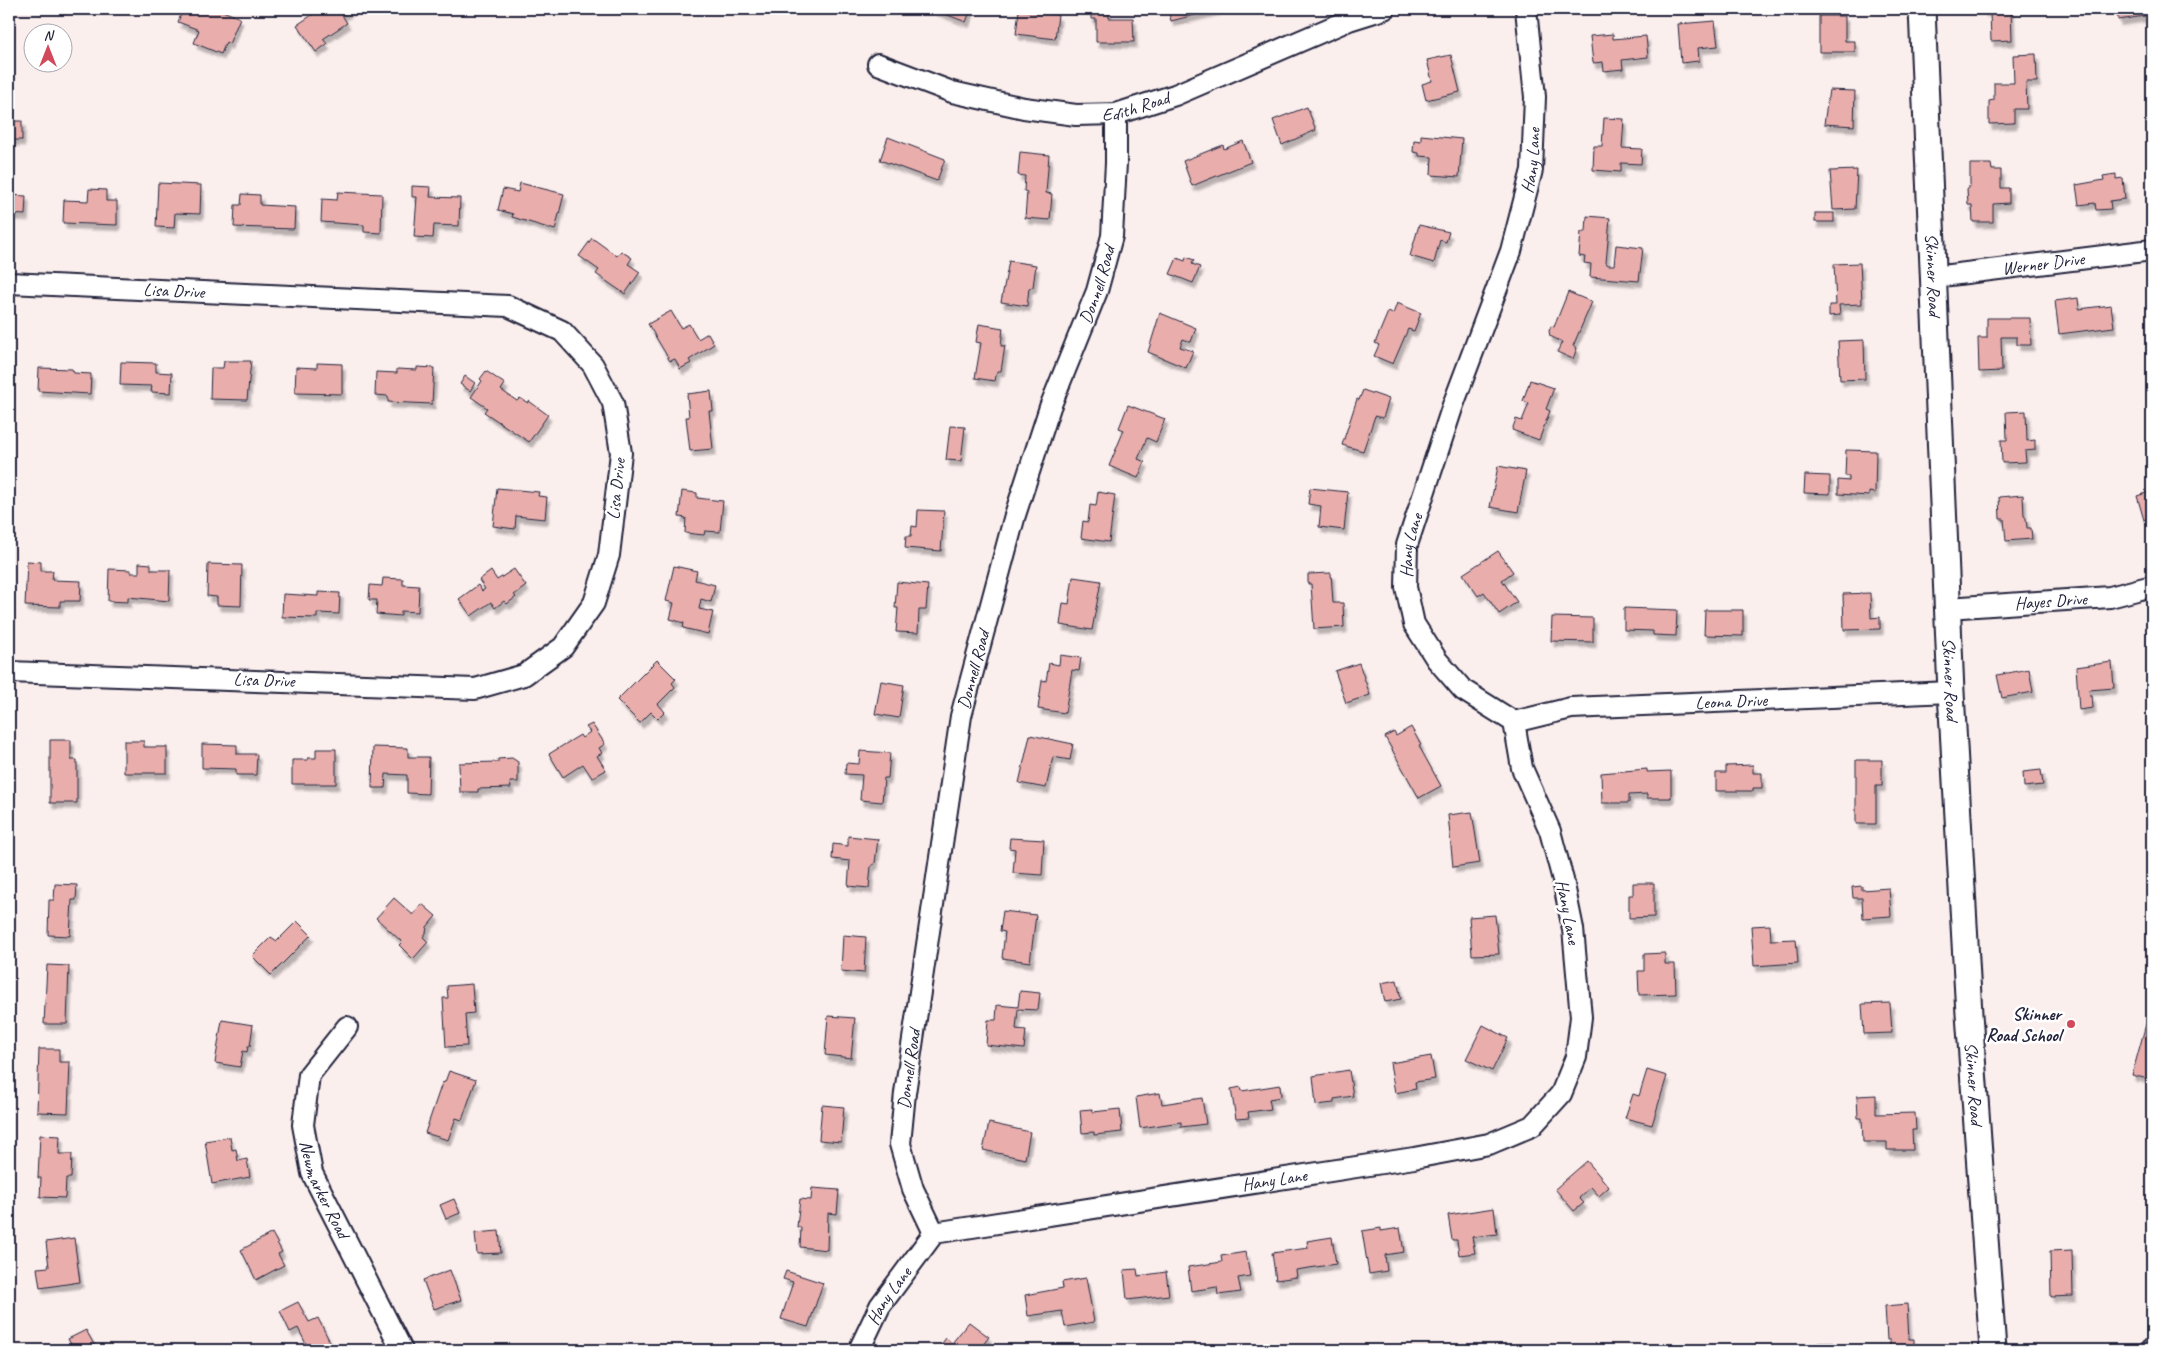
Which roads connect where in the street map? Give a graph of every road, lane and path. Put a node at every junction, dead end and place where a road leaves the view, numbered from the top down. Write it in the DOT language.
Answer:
graph roads {
  1 [pos="1384,9"];
  2 [pos="1526,9"];
  3 [pos="1922,9"];
  4 [pos="878,64"];
  5 [pos="1116,114"];
  6 [pos="2152,250"];
  7 [pos="1934,277"];
  8 [pos="9,283"];
  9 [pos="2152,586"];
  10 [pos="1947,608"];
  11 [pos="9,672"];
  12 [pos="1950,692"];
  13 [pos="1514,722"];
  14 [pos="347,1027"];
  15 [pos="934,1233"];
  16 [pos="402,1350"];
  17 [pos="859,1350"];
  18 [pos="1993,1350"];
  1 -- 5 [label="street, Edith Road"];
  2 -- 13 [label="street, Hany Lane"];
  3 -- 7 [label="street, Skinner Road"];
  4 -- 5 [label="street, Edith Road"];
  5 -- 15 [label="street, Donnell Road"];
  6 -- 7 [label="street, Werner Drive"];
  7 -- 10 [label="street, Skinner Road"];
  8 -- 11 [label="street, Lisa Drive"];
  9 -- 10 [label="street, Hayes Drive"];
  10 -- 12 [label="street, Skinner Road"];
  12 -- 13 [label="street, Leona Drive"];
  12 -- 18 [label="street, Skinner Road"];
  13 -- 15 [label="street, Hany Lane"];
  14 -- 16 [label="street, Newmarker Road"];
  15 -- 17 [label="street, Hany Lane"];
}
